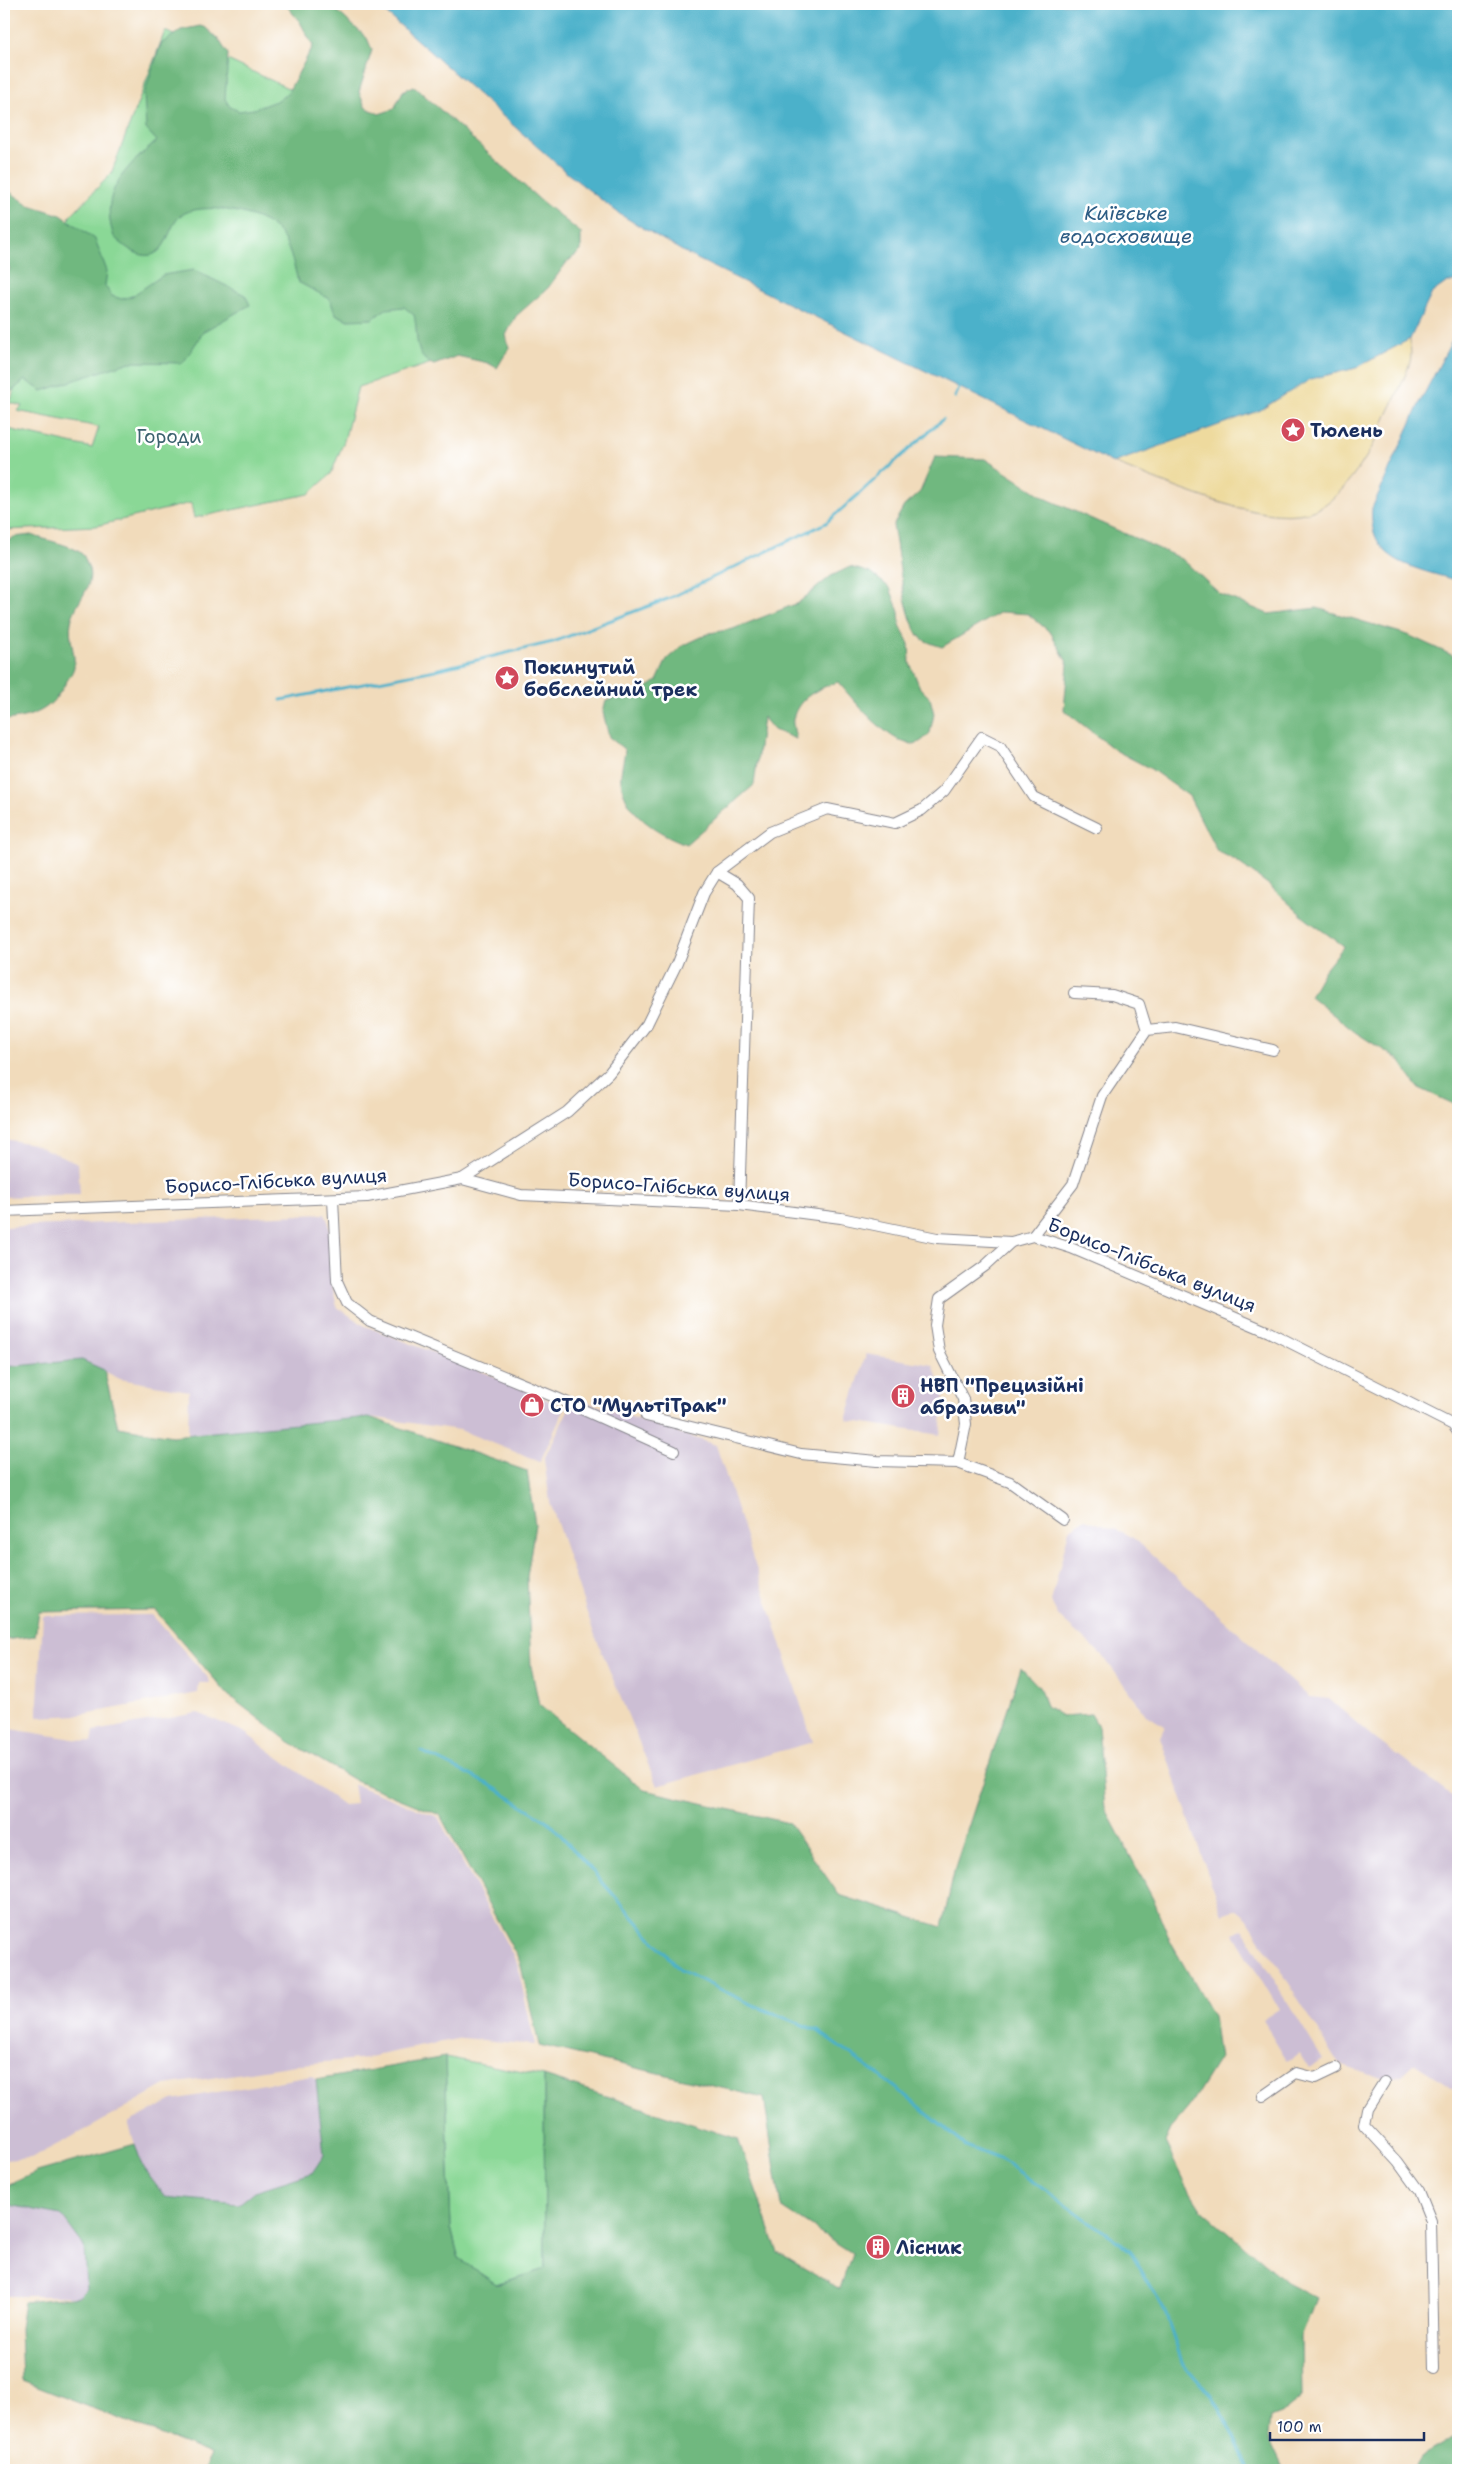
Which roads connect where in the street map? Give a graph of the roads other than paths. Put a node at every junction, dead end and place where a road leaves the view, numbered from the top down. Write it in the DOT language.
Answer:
graph roads {
  1 [pos="1097,828"];
  2 [pos="717,872"];
  3 [pos="1074,994"];
  4 [pos="1147,1030"];
  5 [pos="1273,1050"];
  6 [pos="462,1179"];
  7 [pos="333,1199"];
  8 [pos="739,1205"];
  9 [pos="4,1211"];
  10 [pos="1033,1236"];
  11 [pos="1011,1242"];
  12 [pos="646,1416"];
  13 [pos="1458,1432"];
  14 [pos="674,1451"];
  15 [pos="958,1464"];
  16 [pos="1064,1520"];
  17 [pos="1336,2068"];
  18 [pos="1384,2082"];
  19 [pos="1263,2096"];
  20 [pos="1434,2370"];
  1 -- 2 [label="street"];
  2 -- 6 [label="street"];
  2 -- 8 [label="street"];
  3 -- 4 [label="street"];
  4 -- 5 [label="street"];
  4 -- 10 [label="street"];
  6 -- 7 [label="street, Борисо-Глібська вулиця"];
  6 -- 8 [label="street, Борисо-Глібська вулиця"];
  7 -- 9 [label="street, Борисо-Глібська вулиця"];
  7 -- 14 [label="street"];
  8 -- 11 [label="street, Борисо-Глібська вулиця"];
  10 -- 11 [label="street, Борисо-Глібська вулиця"];
  10 -- 13 [label="street, Борисо-Глібська вулиця"];
  11 -- 15 [label="street"];
  12 -- 15 [label="street"];
  15 -- 16 [label="street"];
  17 -- 19 [label="street"];
  18 -- 20 [label="street"];
}
